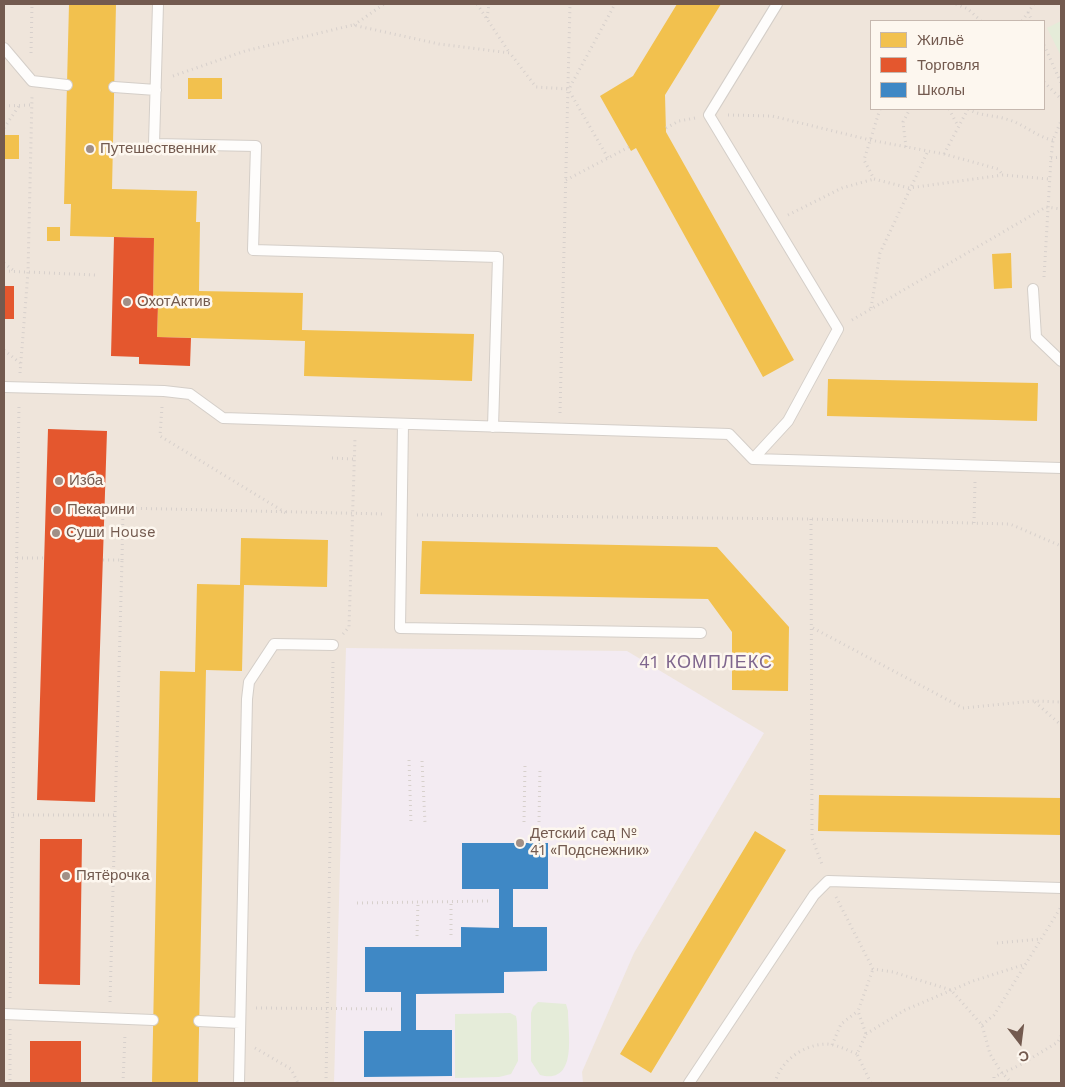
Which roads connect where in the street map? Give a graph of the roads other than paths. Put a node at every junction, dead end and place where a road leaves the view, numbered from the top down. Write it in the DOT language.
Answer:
graph roads {
  1 [pos="158,4"];
  2 [pos="777,4"];
  3 [pos="4,48"];
  4 [pos="67,85"];
  5 [pos="156,86"];
  6 [pos="114,87"];
  7 [pos="1033,289"];
  8 [pos="1061,361"];
  9 [pos="4,387"];
  10 [pos="403,424"];
  11 [pos="493,427"];
  12 [pos="753,459"];
  13 [pos="1061,468"];
  14 [pos="701,633"];
  15 [pos="333,645"];
  16 [pos="1061,888"];
  17 [pos="7,1014"];
  18 [pos="153,1020"];
  19 [pos="200,1021"];
  20 [pos="240,1023"];
  21 [pos="239,1083"];
  22 [pos="689,1083"];
  1 -- 5 [label="lane"];
  2 -- 12 [label="lane"];
  3 -- 4 [label="lane"];
  5 -- 6 [label="lane"];
  5 -- 11 [label="lane"];
  7 -- 8 [label="lane"];
  9 -- 10 [label="lane"];
  10 -- 11 [label="lane"];
  10 -- 14 [label="lane"];
  11 -- 12 [label="lane"];
  12 -- 13 [label="lane"];
  15 -- 20 [label="lane"];
  16 -- 22 [label="lane"];
  17 -- 18 [label="lane"];
  19 -- 20 [label="lane"];
  20 -- 21 [label="lane"];
}
